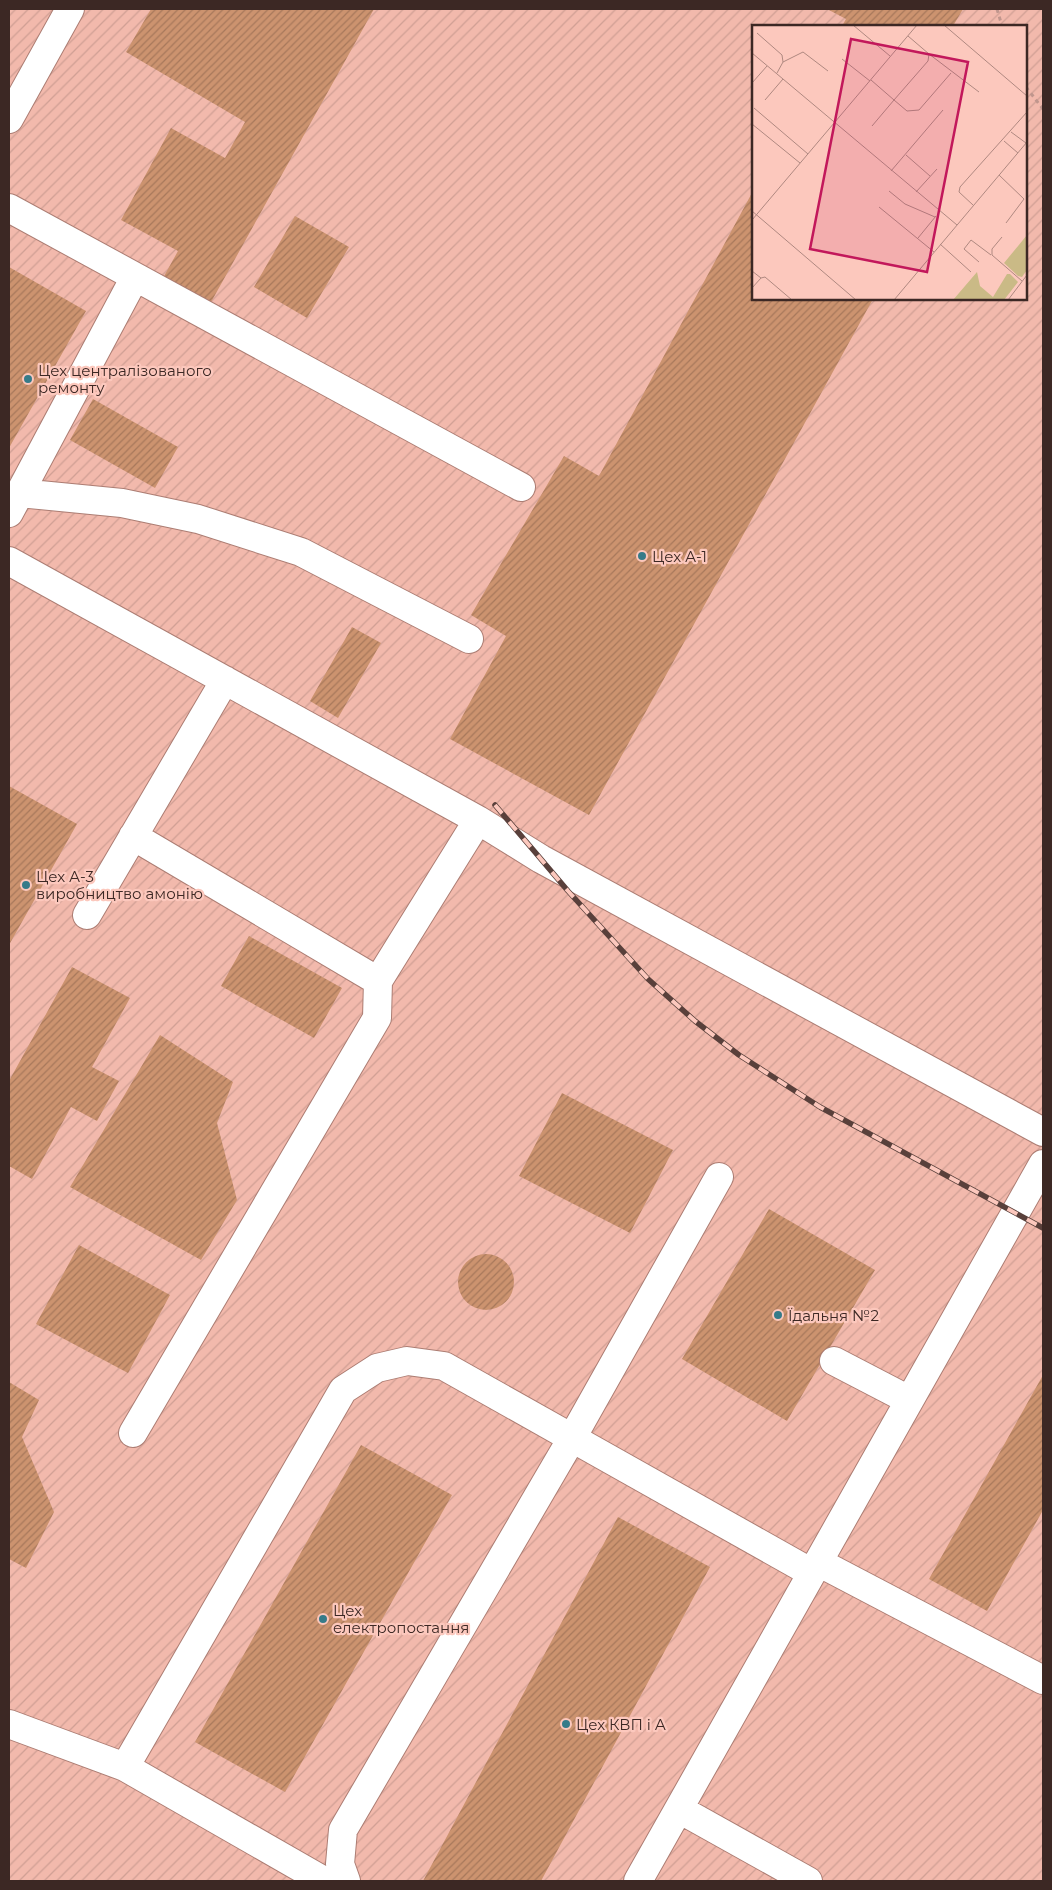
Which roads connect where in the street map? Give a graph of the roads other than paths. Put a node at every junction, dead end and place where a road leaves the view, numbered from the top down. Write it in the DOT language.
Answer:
graph roads {
  1 [pos="70,9"];
  2 [pos="9,119"];
  3 [pos="9,208"];
  4 [pos="135,277"];
  5 [pos="521,488"];
  6 [pos="14,503"];
  7 [pos="9,561"];
  8 [pos="469,639"];
  9 [pos="225,680"];
  10 [pos="478,820"];
  11 [pos="134,836"];
  12 [pos="87,915"];
  13 [pos="378,981"];
  14 [pos="1043,1132"];
  15 [pos="1043,1164"];
  16 [pos="719,1177"];
  17 [pos="834,1362"];
  18 [pos="910,1400"];
  19 [pos="134,1433"];
  20 [pos="572,1438"];
  21 [pos="815,1568"];
  22 [pos="1043,1680"];
  23 [pos="9,1724"];
  24 [pos="124,1768"];
  25 [pos="678,1810"];
  26 [pos="324,1881"];
  27 [pos="346,1881"];
  28 [pos="638,1881"];
  29 [pos="808,1881"];
  1 -- 2 [label="lane"];
  3 -- 4 [label="lane"];
  4 -- 5 [label="lane"];
  4 -- 6 [label="lane"];
  6 -- 8 [label="lane"];
  7 -- 9 [label="lane"];
  9 -- 10 [label="lane"];
  9 -- 11 [label="lane"];
  10 -- 13 [label="lane"];
  10 -- 14 [label="lane"];
  11 -- 12 [label="lane"];
  11 -- 13 [label="lane"];
  13 -- 19 [label="lane"];
  15 -- 18 [label="lane"];
  16 -- 20 [label="lane"];
  17 -- 18 [label="lane"];
  18 -- 21 [label="lane"];
  20 -- 21 [label="lane"];
  20 -- 24 [label="lane"];
  20 -- 27 [label="lane"];
  21 -- 22 [label="lane"];
  21 -- 25 [label="lane"];
  23 -- 24 [label="lane"];
  24 -- 26 [label="lane"];
  25 -- 28 [label="lane"];
  25 -- 29 [label="lane"];
}
